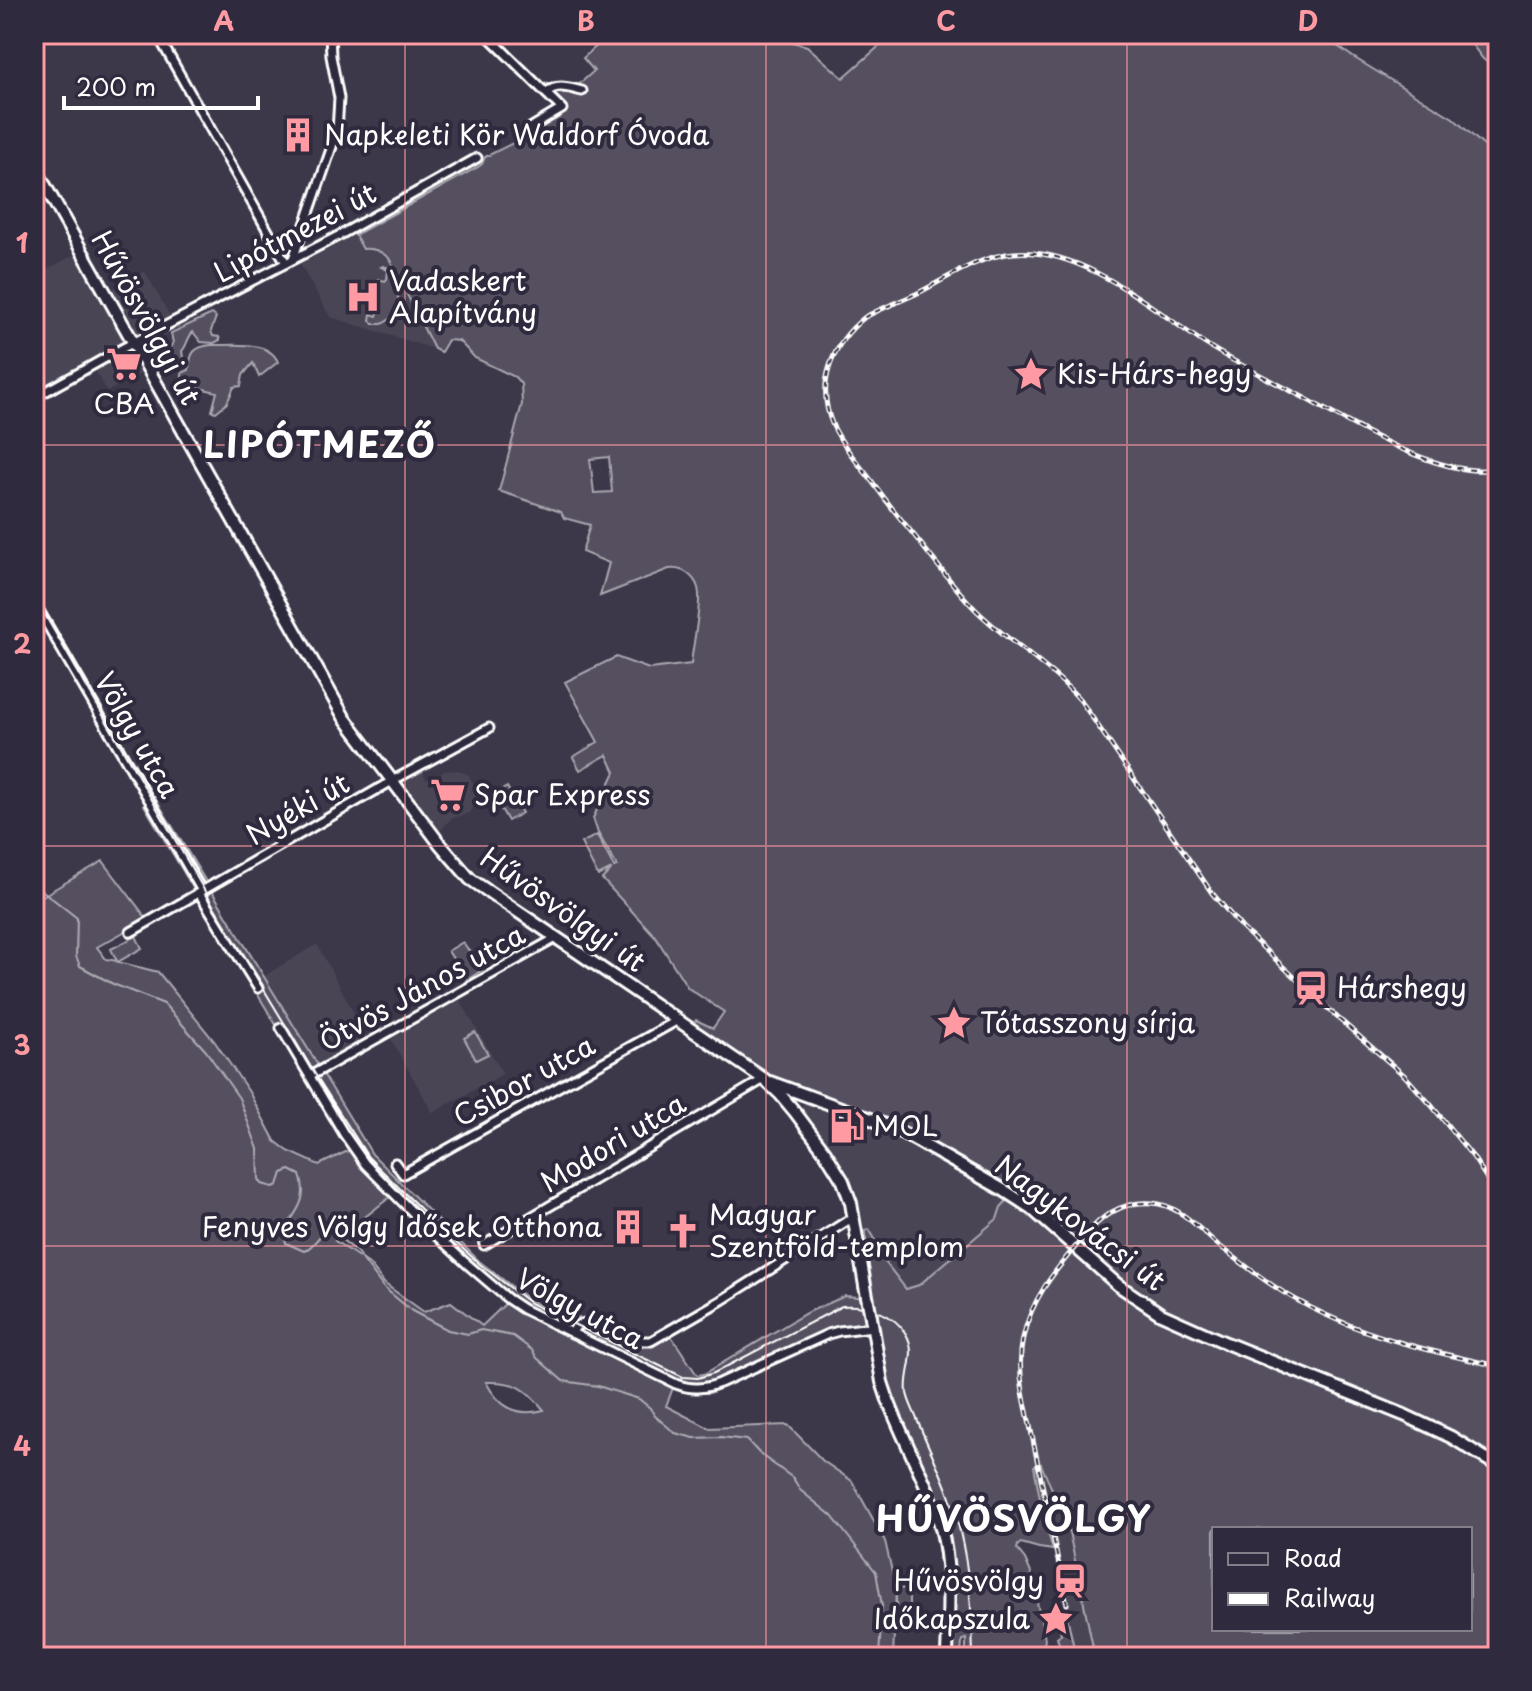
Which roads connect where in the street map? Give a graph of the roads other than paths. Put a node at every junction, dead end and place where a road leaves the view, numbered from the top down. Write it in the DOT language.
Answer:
graph roads {
  1 [pos="157,34"];
  2 [pos="330,34"];
  3 [pos="486,34"];
  4 [pos="582,91"];
  5 [pos="546,93"];
  6 [pos="530,128"];
  7 [pos="477,158"];
  8 [pos="34,166"];
  9 [pos="290,261"];
  10 [pos="133,344"];
  11 [pos="34,398"];
  12 [pos="34,602"];
  13 [pos="489,728"];
  14 [pos="392,781"];
  15 [pos="200,892"];
  16 [pos="131,932"];
  17 [pos="556,938"];
  18 [pos="258,988"];
  19 [pos="678,1020"];
  20 [pos="281,1028"];
  21 [pos="310,1076"];
  22 [pos="764,1079"];
  23 [pos="806,1095"];
  24 [pos="795,1112"];
  25 [pos="395,1163"];
  26 [pos="853,1221"];
  27 [pos="484,1245"];
  28 [pos="872,1322"];
  29 [pos="572,1333"];
  30 [pos="1498,1466"];
  31 [pos="947,1657"];
  1 -- 9 [label="street"];
  2 -- 9 [label="street"];
  3 -- 5 [label="street"];
  4 -- 5 [label="street"];
  5 -- 6 [label="street"];
  7 -- 9 [label="street, Lipótmezei út"];
  8 -- 10 [label="main road, Hűvösvölgyi út"];
  9 -- 10 [label="street, Lipótmezei út"];
  10 -- 11 [label="street, Lipótmezei út"];
  10 -- 14 [label="main road, Hűvösvölgyi út"];
  12 -- 15 [label="street, Völgy utca"];
  13 -- 14 [label="street, Nyéki út"];
  14 -- 15 [label="street, Nyéki út"];
  14 -- 17 [label="main road, Hűvösvölgyi út"];
  15 -- 16 [label="street, Nyéki út"];
  15 -- 18 [label="street, Völgy utca"];
  17 -- 19 [label="main road, Hűvösvölgyi út"];
  17 -- 21 [label="street, Ötvös János utca"];
  19 -- 22 [label="main road, Hűvösvölgyi út"];
  19 -- 25 [label="street, Csibor utca"];
  20 -- 21 [label="street, Völgy utca"];
  21 -- 29 [label="street, Völgy utca"];
  22 -- 23 [label="main road, Nagykovácsi út"];
  22 -- 24 [label="main road, Hűvösvölgyi út"];
  22 -- 27 [label="street, Modori utca"];
  23 -- 24 [label="main road"];
  23 -- 30 [label="main road, Nagykovácsi út"];
  24 -- 26 [label="main road, Hűvösvölgyi út"];
  26 -- 28 [label="main road, Hűvösvölgyi út, bridge"];
  26 -- 29 [label="street"];
  28 -- 29 [label="street, Völgy utca"];
  28 -- 31 [label="main road, Hűvösvölgyi út"];
}
